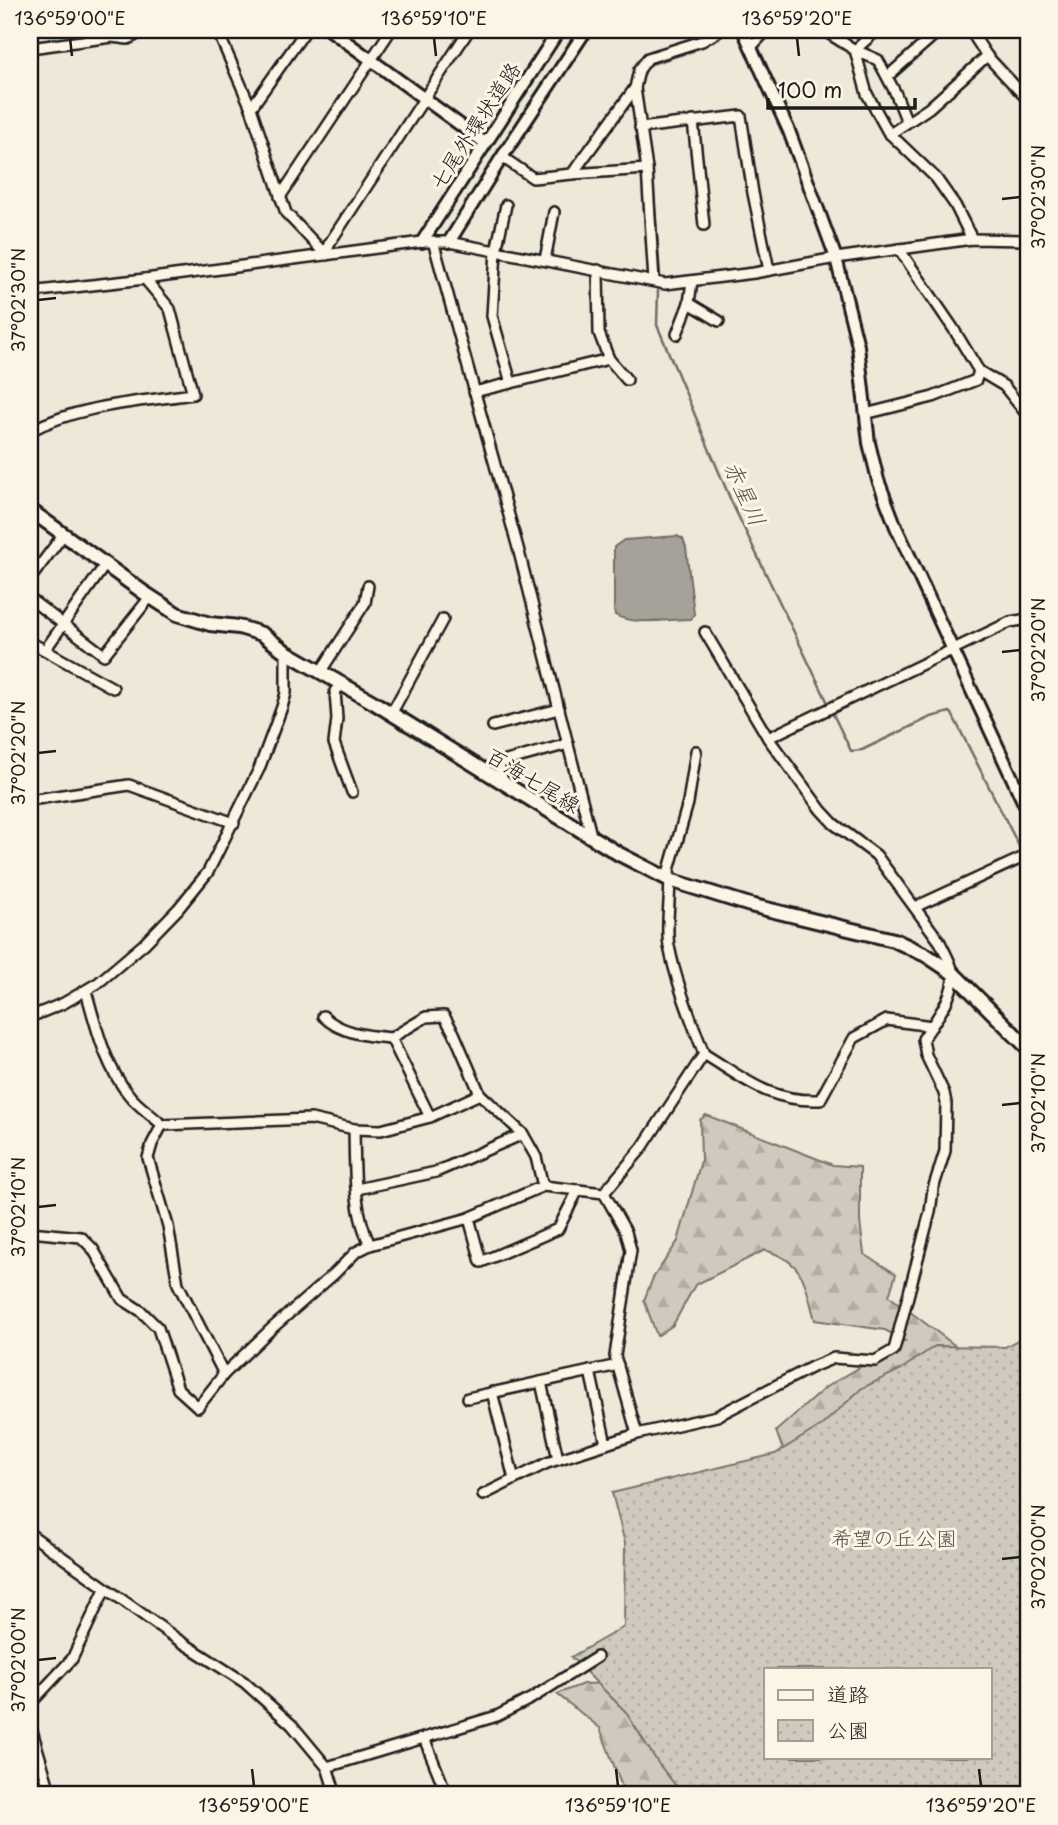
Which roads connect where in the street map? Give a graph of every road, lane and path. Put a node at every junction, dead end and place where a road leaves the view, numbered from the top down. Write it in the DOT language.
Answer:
graph roads {
  1 [pos="140,30"];
  2 [pos="219,30"];
  3 [pos="306,30"];
  4 [pos="330,30"];
  5 [pos="391,30"];
  6 [pos="469,30"];
  7 [pos="559,30"];
  8 [pos="586,30"];
  9 [pos="721,30"];
  10 [pos="743,30"];
  11 [pos="767,30"];
  12 [pos="823,30"];
  13 [pos="877,30"];
  14 [pos="940,30"];
  15 [pos="970,30"];
  16 [pos="752,46"];
  17 [pos="30,48"];
  18 [pos="855,50"];
  19 [pos="987,57"];
  20 [pos="370,59"];
  21 [pos="888,76"];
  22 [pos="635,88"];
  23 [pos="424,100"];
  24 [pos="1028,100"];
  25 [pos="251,108"];
  26 [pos="692,121"];
  27 [pos="907,122"];
  28 [pos="640,128"];
  29 [pos="890,134"];
  30 [pos="485,143"];
  31 [pos="502,157"];
  32 [pos="647,169"];
  33 [pos="572,174"];
  34 [pos="280,197"];
  35 [pos="506,205"];
  36 [pos="554,212"];
  37 [pos="704,225"];
  38 [pos="972,239"];
  39 [pos="1028,240"];
  40 [pos="427,241"];
  41 [pos="449,242"];
  42 [pos="899,249"];
  43 [pos="496,251"];
  44 [pos="326,255"];
  45 [pos="836,258"];
  46 [pos="545,260"];
  47 [pos="598,270"];
  48 [pos="769,270"];
  49 [pos="145,279"];
  50 [pos="654,281"];
  51 [pos="692,281"];
  52 [pos="30,292"];
  53 [pos="689,303"];
  54 [pos="719,321"];
  55 [pos="677,334"];
  56 [pos="609,359"];
  57 [pos="979,371"];
  58 [pos="627,380"];
  59 [pos="511,383"];
  60 [pos="474,392"];
  61 [pos="865,414"];
  62 [pos="1028,416"];
  63 [pos="30,430"];
  64 [pos="30,510"];
  65 [pos="64,535"];
  66 [pos="105,565"];
  67 [pos="30,579"];
  68 [pos="368,586"];
  69 [pos="150,597"];
  70 [pos="30,598"];
  71 [pos="443,619"];
  72 [pos="1028,620"];
  73 [pos="64,624"];
  74 [pos="705,632"];
  75 [pos="30,642"];
  76 [pos="45,650"];
  77 [pos="952,650"];
  78 [pos="286,652"];
  79 [pos="321,671"];
  80 [pos="343,684"];
  81 [pos="113,688"];
  82 [pos="559,709"];
  83 [pos="391,714"];
  84 [pos="493,726"];
  85 [pos="768,738"];
  86 [pos="568,744"];
  87 [pos="696,751"];
  88 [pos="503,783"];
  89 [pos="352,792"];
  90 [pos="30,800"];
  91 [pos="1028,812"];
  92 [pos="234,822"];
  93 [pos="591,835"];
  94 [pos="1028,855"];
  95 [pos="670,880"];
  96 [pos="915,907"];
  97 [pos="953,973"];
  98 [pos="86,991"];
  99 [pos="323,1016"];
  100 [pos="30,1017"];
  101 [pos="932,1026"];
  102 [pos="391,1038"];
  103 [pos="1028,1048"];
  104 [pos="704,1054"];
  105 [pos="480,1094"];
  106 [pos="430,1117"];
  107 [pos="162,1125"];
  108 [pos="354,1129"];
  109 [pos="523,1135"];
  110 [pos="543,1186"];
  111 [pos="357,1189"];
  112 [pos="578,1190"];
  113 [pos="604,1193"];
  114 [pos="468,1217"];
  115 [pos="30,1232"];
  116 [pos="370,1245"];
  117 [pos="618,1365"];
  118 [pos="590,1371"];
  119 [pos="224,1374"];
  120 [pos="541,1382"];
  121 [pos="492,1392"];
  122 [pos="468,1398"];
  123 [pos="636,1434"];
  124 [pos="606,1444"];
  125 [pos="558,1459"];
  126 [pos="514,1479"];
  127 [pos="483,1494"];
  128 [pos="30,1534"];
  129 [pos="104,1589"];
  130 [pos="597,1657"];
  131 [pos="30,1704"];
  132 [pos="30,1724"];
  133 [pos="424,1738"];
  134 [pos="327,1767"];
  135 [pos="51,1795"];
  136 [pos="336,1795"];
  137 [pos="447,1795"];
  1 -- 17 [label="street"];
  2 -- 25 [label="street"];
  3 -- 25 [label="street"];
  4 -- 20 [label="street"];
  5 -- 20 [label="street"];
  6 -- 23 [label="street"];
  7 -- 30 [label="street, 七尾外環状道路"];
  8 -- 31 [label="street, 七尾外環状道路"];
  9 -- 22 [label="street"];
  10 -- 16 [label="street"];
  11 -- 16 [label="street"];
  12 -- 18 [label="street"];
  13 -- 18 [label="street"];
  14 -- 21 [label="street"];
  15 -- 19 [label="street"];
  16 -- 45 [label="street"];
  18 -- 21 [label="street"];
  18 -- 29 [label="street"];
  19 -- 24 [label="street"];
  19 -- 27 [label="street"];
  20 -- 23 [label="street"];
  20 -- 34 [label="street"];
  21 -- 27 [label="street"];
  22 -- 28 [label="street"];
  22 -- 33 [label="street"];
  23 -- 30 [label="street"];
  23 -- 44 [label="street"];
  25 -- 34 [label="street"];
  26 -- 28 [label="street"];
  26 -- 37 [label="street"];
  26 -- 48 [label="street"];
  27 -- 29 [label="street"];
  28 -- 32 [label="street"];
  29 -- 38 [label="street"];
  30 -- 40 [label="street, 七尾外環状道路"];
  31 -- 33 [label="street"];
  31 -- 41 [label="street, 七尾外環状道路"];
  32 -- 33 [label="street"];
  32 -- 50 [label="street"];
  34 -- 44 [label="street"];
  35 -- 43 [label="street"];
  36 -- 46 [label="street"];
  38 -- 39 [label="street"];
  38 -- 42 [label="street"];
  40 -- 41 [label="street"];
  40 -- 44 [label="street"];
  40 -- 60 [label="street"];
  41 -- 43 [label="street"];
  42 -- 45 [label="street"];
  42 -- 57 [label="street"];
  43 -- 46 [label="street"];
  43 -- 59 [label="street"];
  44 -- 49 [label="street"];
  45 -- 48 [label="street"];
  45 -- 61 [label="street"];
  46 -- 47 [label="street"];
  47 -- 50 [label="street"];
  47 -- 56 [label="street"];
  48 -- 51 [label="street"];
  49 -- 52 [label="street"];
  49 -- 63 [label="street"];
  50 -- 51 [label="street"];
  51 -- 53 [label="street"];
  53 -- 54 [label="street"];
  53 -- 55 [label="street"];
  56 -- 58 [label="street"];
  56 -- 59 [label="street"];
  57 -- 61 [label="street"];
  57 -- 62 [label="street"];
  59 -- 60 [label="street"];
  60 -- 82 [label="street"];
  61 -- 77 [label="street"];
  64 -- 65 [label="main road, 百海七尾線"];
  65 -- 66 [label="main road, 百海七尾線"];
  65 -- 67 [label="street"];
  66 -- 69 [label="main road, 百海七尾線"];
  66 -- 73 [label="street"];
  68 -- 79 [label="street"];
  69 -- 73 [label="street"];
  69 -- 78 [label="main road, 百海七尾線"];
  70 -- 73 [label="street"];
  71 -- 83 [label="street"];
  72 -- 77 [label="street"];
  73 -- 76 [label="street"];
  74 -- 85 [label="street"];
  75 -- 76 [label="street"];
  76 -- 81 [label="street"];
  77 -- 85 [label="street"];
  77 -- 91 [label="street"];
  78 -- 79 [label="main road, 百海七尾線"];
  78 -- 92 [label="street"];
  79 -- 80 [label="main road, 百海七尾線"];
  80 -- 83 [label="main road, 百海七尾線"];
  80 -- 89 [label="street"];
  82 -- 84 [label="street"];
  82 -- 86 [label="street"];
  83 -- 88 [label="main road, 百海七尾線"];
  85 -- 96 [label="street"];
  86 -- 88 [label="street"];
  86 -- 93 [label="street"];
  87 -- 95 [label="street"];
  88 -- 93 [label="main road, 百海七尾線"];
  90 -- 92 [label="street"];
  92 -- 98 [label="street"];
  93 -- 95 [label="main road, 百海七尾線"];
  94 -- 96 [label="street"];
  95 -- 97 [label="main road, 百海七尾線"];
  95 -- 104 [label="street"];
  96 -- 97 [label="street"];
  97 -- 101 [label="street"];
  97 -- 103 [label="main road, 百海七尾線"];
  98 -- 100 [label="street"];
  98 -- 107 [label="street"];
  99 -- 102 [label="street"];
  101 -- 104 [label="street"];
  101 -- 123 [label="street"];
  102 -- 105 [label="street"];
  102 -- 106 [label="street"];
  104 -- 113 [label="street"];
  105 -- 106 [label="street"];
  105 -- 109 [label="street"];
  106 -- 108 [label="street"];
  107 -- 108 [label="street"];
  107 -- 119 [label="street"];
  108 -- 111 [label="street"];
  109 -- 110 [label="street"];
  109 -- 111 [label="street"];
  110 -- 112 [label="street"];
  110 -- 114 [label="street"];
  111 -- 116 [label="street"];
  112 -- 113 [label="street"];
  112 -- 114 [label="street"];
  113 -- 117 [label="street"];
  114 -- 116 [label="street"];
  115 -- 119 [label="street"];
  116 -- 119 [label="street"];
  117 -- 118 [label="street"];
  117 -- 123 [label="street"];
  118 -- 120 [label="street"];
  118 -- 124 [label="street"];
  120 -- 121 [label="street"];
  120 -- 125 [label="street"];
  121 -- 122 [label="street"];
  121 -- 126 [label="street"];
  123 -- 124 [label="street"];
  124 -- 125 [label="street"];
  125 -- 126 [label="street"];
  126 -- 127 [label="street"];
  128 -- 129 [label="street"];
  129 -- 131 [label="street"];
  129 -- 134 [label="street"];
  130 -- 133 [label="street"];
  132 -- 135 [label="street"];
  133 -- 134 [label="street"];
  133 -- 137 [label="street"];
  134 -- 136 [label="street"];
}
